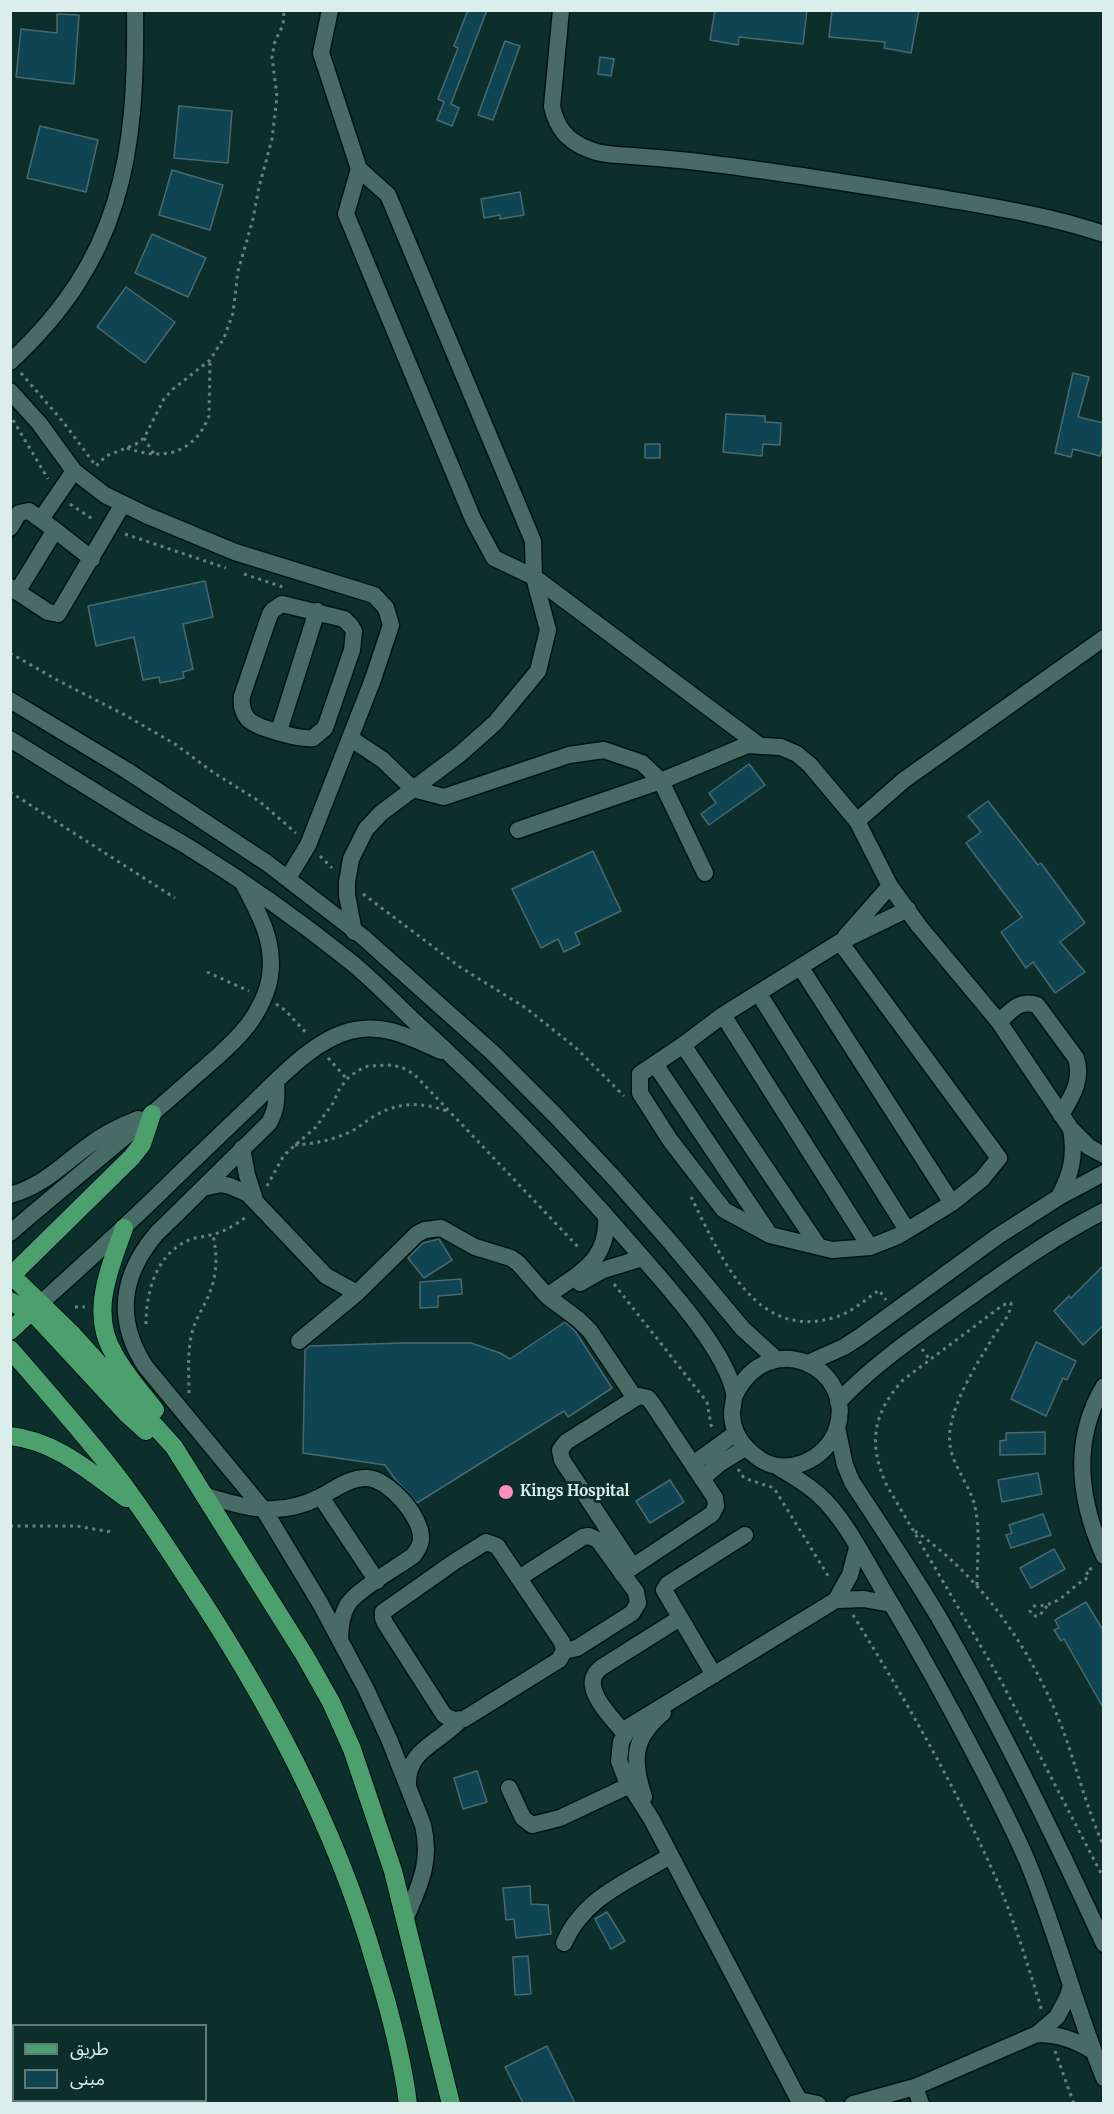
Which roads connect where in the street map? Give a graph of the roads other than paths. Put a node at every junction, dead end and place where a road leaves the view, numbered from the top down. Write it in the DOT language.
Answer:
graph roads {
  1 [pos="135,10"];
  2 [pos="330,10"];
  3 [pos="561,10"];
  4 [pos="359,169"];
  5 [pos="1104,234"];
  6 [pos="11,362"];
  7 [pos="10,391"];
  8 [pos="74,471"];
  9 [pos="123,504"];
  10 [pos="41,519"];
  11 [pos="10,528"];
  12 [pos="55,530"];
  13 [pos="92,559"];
  14 [pos="534,577"];
  15 [pos="14,589"];
  16 [pos="317,611"];
  17 [pos="1104,638"];
  18 [pos="352,650"];
  19 [pos="379,660"];
  20 [pos="10,700"];
  21 [pos="333,708"];
  22 [pos="359,716"];
  23 [pos="279,731"];
  24 [pos="350,738"];
  25 [pos="10,739"];
  26 [pos="760,746"];
  27 [pos="661,781"];
  28 [pos="413,789"];
  29 [pos="857,821"];
  30 [pos="518,830"];
  31 [pos="705,873"];
  32 [pos="288,878"];
  33 [pos="242,882"];
  34 [pos="890,886"];
  35 [pos="908,909"];
  36 [pos="354,932"];
  37 [pos="840,942"];
  38 [pos="801,968"];
  39 [pos="759,994"];
  40 [pos="723,1015"];
  41 [pos="999,1022"];
  42 [pos="683,1045"];
  43 [pos="455,1058"];
  44 [pos="655,1064"];
  45 [pos="276,1081"];
  46 [pos="152,1114"];
  47 [pos="1066,1122"];
  48 [pos="242,1148"];
  49 [pos="1104,1155"];
  50 [pos="1104,1173"];
  51 [pos="203,1188"];
  52 [pos="10,1195"];
  53 [pos="1059,1197"];
  54 [pos="256,1202"];
  55 [pos="952,1203"];
  56 [pos="1104,1211"];
  57 [pos="606,1216"];
  58 [pos="124,1228"];
  59 [pos="907,1230"];
  60 [pos="10,1233"];
  61 [pos="770,1235"];
  62 [pos="819,1247"];
  63 [pos="870,1247"];
  64 [pos="642,1258"];
  65 [pos="598,1266"];
  66 [pos="11,1280"];
  67 [pos="357,1293"];
  68 [pos="551,1299"];
  69 [pos="10,1301"];
  70 [pos="35,1307"];
  71 [pos="10,1331"];
  72 [pos="299,1341"];
  73 [pos="10,1349"];
  74 [pos="777,1359"];
  75 [pos="808,1363"];
  76 [pos="1104,1386"];
  77 [pos="735,1395"];
  78 [pos="635,1398"];
  79 [pos="838,1402"];
  80 [pos="837,1428"];
  81 [pos="10,1436"];
  82 [pos="174,1447"];
  83 [pos="732,1449"];
  84 [pos="774,1466"];
  85 [pos="698,1472"];
  86 [pos="206,1496"];
  87 [pos="321,1497"];
  88 [pos="592,1505"];
  89 [pos="141,1508"];
  90 [pos="264,1510"];
  91 [pos="745,1535"];
  92 [pos="589,1536"];
  93 [pos="857,1548"];
  94 [pos="1099,1561"];
  95 [pos="402,1564"];
  96 [pos="628,1570"];
  97 [pos="519,1578"];
  98 [pos="377,1581"];
  99 [pos="417,1587"];
  100 [pos="665,1594"];
  101 [pos="840,1598"];
  102 [pos="891,1604"];
  103 [pos="636,1610"];
  104 [pos="680,1618"];
  105 [pos="340,1641"];
  106 [pos="564,1651"];
  107 [pos="714,1675"];
  108 [pos="694,1687"];
  109 [pos="459,1721"];
  110 [pos="624,1733"];
  111 [pos="408,1785"];
  112 [pos="630,1785"];
  113 [pos="509,1788"];
  114 [pos="652,1820"];
  115 [pos="670,1856"];
  116 [pos="405,1920"];
  117 [pos="564,1943"];
  118 [pos="1104,1944"];
  119 [pos="1071,1985"];
  120 [pos="1044,2032"];
  121 [pos="1093,2051"];
  122 [pos="1104,2078"];
  123 [pos="915,2087"];
  124 [pos="800,2102"];
  125 [pos="408,2103"];
  126 [pos="451,2103"];
  127 [pos="818,2103"];
  128 [pos="854,2103"];
  129 [pos="888,2103"];
  130 [pos="921,2103"];
  1 -- 6 [label="street"];
  2 -- 4 [label="street"];
  3 -- 5 [label="street"];
  4 -- 14 [label="street"];
  4 -- 14 [label="street"];
  7 -- 8 [label="street"];
  8 -- 9 [label="street"];
  8 -- 10 [label="street"];
  9 -- 13 [label="street"];
  9 -- 19 [label="street"];
  10 -- 11 [label="street"];
  10 -- 12 [label="street"];
  12 -- 13 [label="street"];
  12 -- 15 [label="street"];
  13 -- 15 [label="street"];
  14 -- 26 [label="street"];
  14 -- 28 [label="street"];
  16 -- 18 [label="street"];
  16 -- 23 [label="street"];
  16 -- 23 [label="street"];
  17 -- 29 [label="street"];
  18 -- 19 [label="street"];
  18 -- 21 [label="street"];
  19 -- 22 [label="street"];
  20 -- 32 [label="street"];
  21 -- 22 [label="street"];
  21 -- 23 [label="street"];
  22 -- 24 [label="street"];
  24 -- 28 [label="street"];
  24 -- 32 [label="street"];
  25 -- 33 [label="street"];
  26 -- 27 [label="street"];
  26 -- 29 [label="street"];
  27 -- 28 [label="street"];
  27 -- 30 [label="street"];
  27 -- 31 [label="street"];
  28 -- 36 [label="street"];
  29 -- 34 [label="street"];
  32 -- 36 [label="street"];
  33 -- 43 [label="street"];
  33 -- 46 [label="street"];
  34 -- 35 [label="street"];
  34 -- 37 [label="street"];
  35 -- 37 [label="street"];
  35 -- 41 [label="street"];
  36 -- 74 [label="street"];
  37 -- 38 [label="street"];
  37 -- 55 [label="street"];
  38 -- 39 [label="street"];
  38 -- 55 [label="street"];
  39 -- 40 [label="street"];
  39 -- 59 [label="street"];
  40 -- 42 [label="street"];
  40 -- 63 [label="street"];
  41 -- 47 [label="street"];
  41 -- 47 [label="street"];
  42 -- 44 [label="street"];
  42 -- 62 [label="street"];
  43 -- 45 [label="street"];
  43 -- 57 [label="street"];
  44 -- 61 [label="street"];
  44 -- 61 [label="street"];
  45 -- 48 [label="street"];
  45 -- 58 [label="street"];
  46 -- 52 [label="street"];
  46 -- 60 [label="street"];
  46 -- 66 [label="main road"];
  47 -- 49 [label="street"];
  47 -- 53 [label="street"];
  48 -- 51 [label="street"];
  48 -- 54 [label="street"];
  50 -- 53 [label="street"];
  51 -- 54 [label="street"];
  51 -- 90 [label="street"];
  53 -- 75 [label="street"];
  54 -- 67 [label="street"];
  55 -- 59 [label="street"];
  56 -- 79 [label="street"];
  57 -- 64 [label="street"];
  57 -- 65 [label="street"];
  58 -- 70 [label="street"];
  58 -- 82 [label="main road"];
  59 -- 63 [label="street"];
  61 -- 62 [label="street"];
  62 -- 63 [label="street"];
  64 -- 65 [label="street"];
  64 -- 77 [label="street"];
  65 -- 68 [label="street"];
  66 -- 70 [label="main road"];
  67 -- 68 [label="street"];
  67 -- 72 [label="street"];
  68 -- 78 [label="street"];
  69 -- 70 [label="main road"];
  70 -- 71 [label="main road"];
  70 -- 82 [label="main road"];
  73 -- 89 [label="main road"];
  74 -- 75 [label="street"];
  74 -- 77 [label="street"];
  75 -- 79 [label="street"];
  76 -- 94 [label="street"];
  77 -- 83 [label="street"];
  78 -- 85 [label="street"];
  78 -- 88 [label="street"];
  79 -- 80 [label="street"];
  80 -- 84 [label="street"];
  80 -- 118 [label="street"];
  81 -- 89 [label="main road"];
  82 -- 86 [label="main road"];
  83 -- 84 [label="street"];
  83 -- 85 [label="street"];
  84 -- 93 [label="street"];
  85 -- 96 [label="street"];
  86 -- 90 [label="street"];
  86 -- 116 [label="main road"];
  87 -- 90 [label="street"];
  87 -- 95 [label="street"];
  87 -- 98 [label="street"];
  88 -- 92 [label="street"];
  88 -- 96 [label="street"];
  89 -- 125 [label="main road"];
  90 -- 105 [label="street"];
  91 -- 100 [label="street"];
  92 -- 96 [label="street"];
  92 -- 97 [label="street"];
  93 -- 101 [label="street"];
  93 -- 102 [label="street"];
  95 -- 98 [label="street"];
  95 -- 99 [label="street"];
  96 -- 103 [label="street"];
  97 -- 99 [label="street"];
  97 -- 106 [label="street"];
  98 -- 105 [label="street"];
  99 -- 109 [label="street"];
  100 -- 103 [label="street"];
  100 -- 104 [label="street"];
  101 -- 102 [label="street"];
  101 -- 107 [label="street"];
  102 -- 119 [label="street"];
  103 -- 106 [label="street"];
  104 -- 107 [label="street"];
  104 -- 110 [label="street"];
  105 -- 111 [label="street"];
  106 -- 109 [label="street"];
  107 -- 108 [label="street"];
  108 -- 110 [label="street"];
  108 -- 114 [label="street"];
  109 -- 111 [label="street"];
  110 -- 112 [label="street"];
  111 -- 116 [label="street"];
  112 -- 113 [label="street"];
  112 -- 114 [label="street"];
  114 -- 115 [label="street"];
  115 -- 117 [label="street"];
  115 -- 124 [label="street"];
  116 -- 126 [label="main road"];
  119 -- 120 [label="street"];
  119 -- 121 [label="street"];
  120 -- 121 [label="street"];
  120 -- 123 [label="street"];
  121 -- 122 [label="street"];
  123 -- 128 [label="street"];
  123 -- 129 [label="street"];
  123 -- 130 [label="street"];
  124 -- 127 [label="street"];
}
